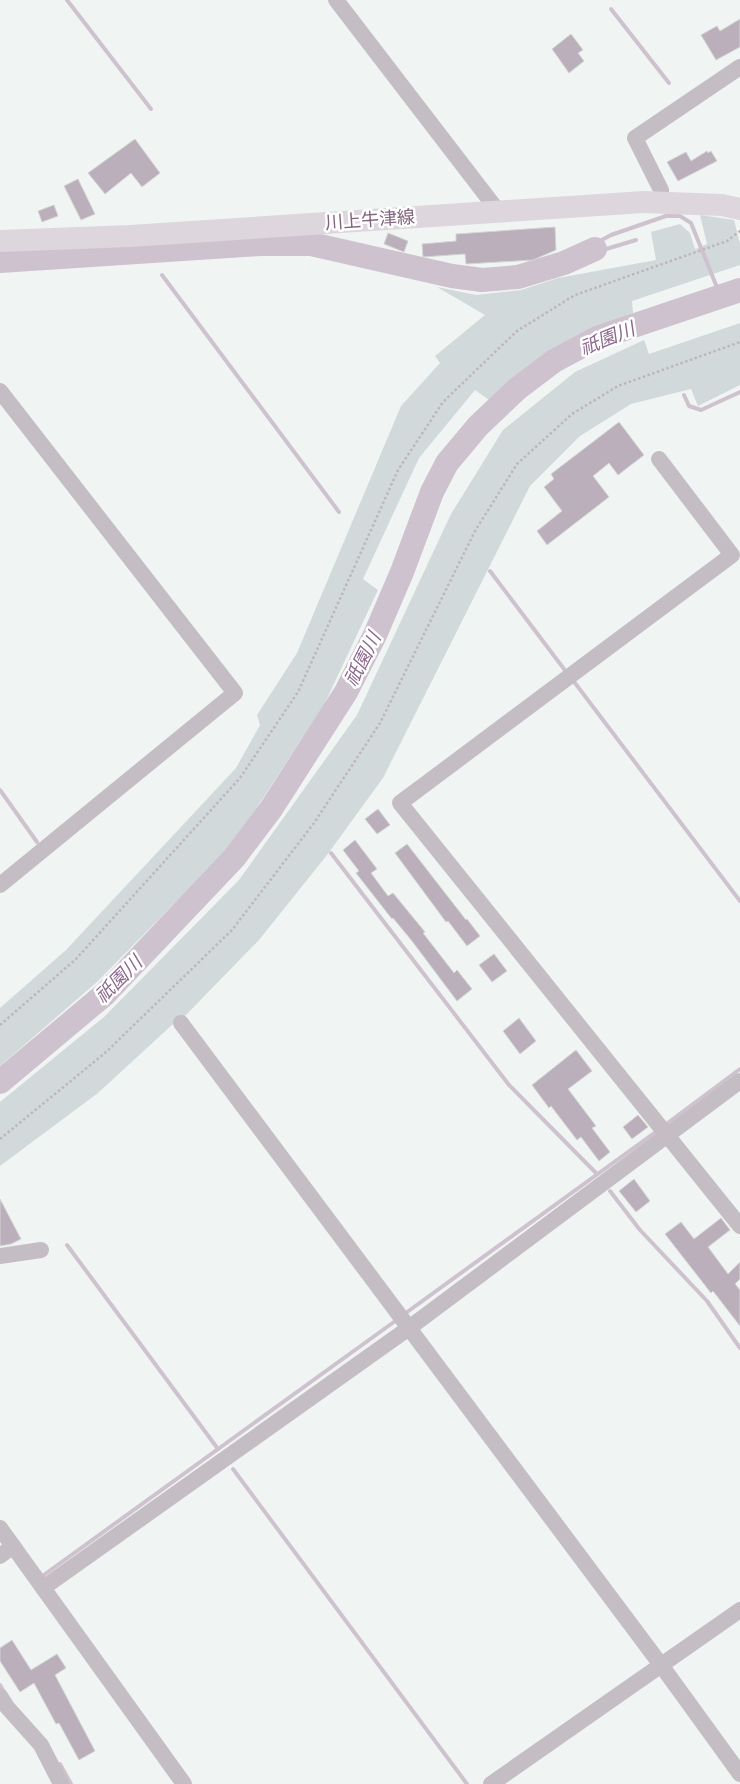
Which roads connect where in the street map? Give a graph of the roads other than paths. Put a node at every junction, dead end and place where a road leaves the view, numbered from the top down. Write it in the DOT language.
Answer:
graph roads {
  1 [pos="336,0"];
  2 [pos="740,67"];
  3 [pos="661,202"];
  4 [pos="740,209"];
  5 [pos="498,211"];
  6 [pos="0,240"];
  7 [pos="0,391"];
  8 [pos="659,459"];
  9 [pos="737,556"];
  10 [pos="0,885"];
  11 [pos="181,1023"];
  12 [pos="740,1081"];
  13 [pos="663,1129"];
  14 [pos="740,1226"];
  15 [pos="40,1250"];
  16 [pos="0,1256"];
  17 [pos="409,1328"];
  18 [pos="0,1528"];
  19 [pos="6,1551"];
  20 [pos="43,1588"];
  21 [pos="740,1610"];
  22 [pos="661,1665"];
  23 [pos="0,1696"];
  24 [pos="740,1774"];
  25 [pos="54,1781"];
  26 [pos="184,1784"];
  27 [pos="491,1784"];
  1 -- 5 [label="street"];
  2 -- 3 [label="street"];
  3 -- 4 [label="main road, 川上牛津線"];
  3 -- 5 [label="main road, 川上牛津線"];
  5 -- 6 [label="main road, 川上牛津線"];
  7 -- 10 [label="street"];
  8 -- 9 [label="street"];
  9 -- 13 [label="street"];
  11 -- 17 [label="street"];
  12 -- 13 [label="street"];
  13 -- 14 [label="street"];
  13 -- 17 [label="street"];
  15 -- 16 [label="street"];
  17 -- 20 [label="street"];
  17 -- 22 [label="street"];
  18 -- 19 [label="street"];
  19 -- 20 [label="street"];
  20 -- 26 [label="street"];
  21 -- 22 [label="street"];
  22 -- 24 [label="street"];
  22 -- 27 [label="street"];
  23 -- 25 [label="street"];
}
